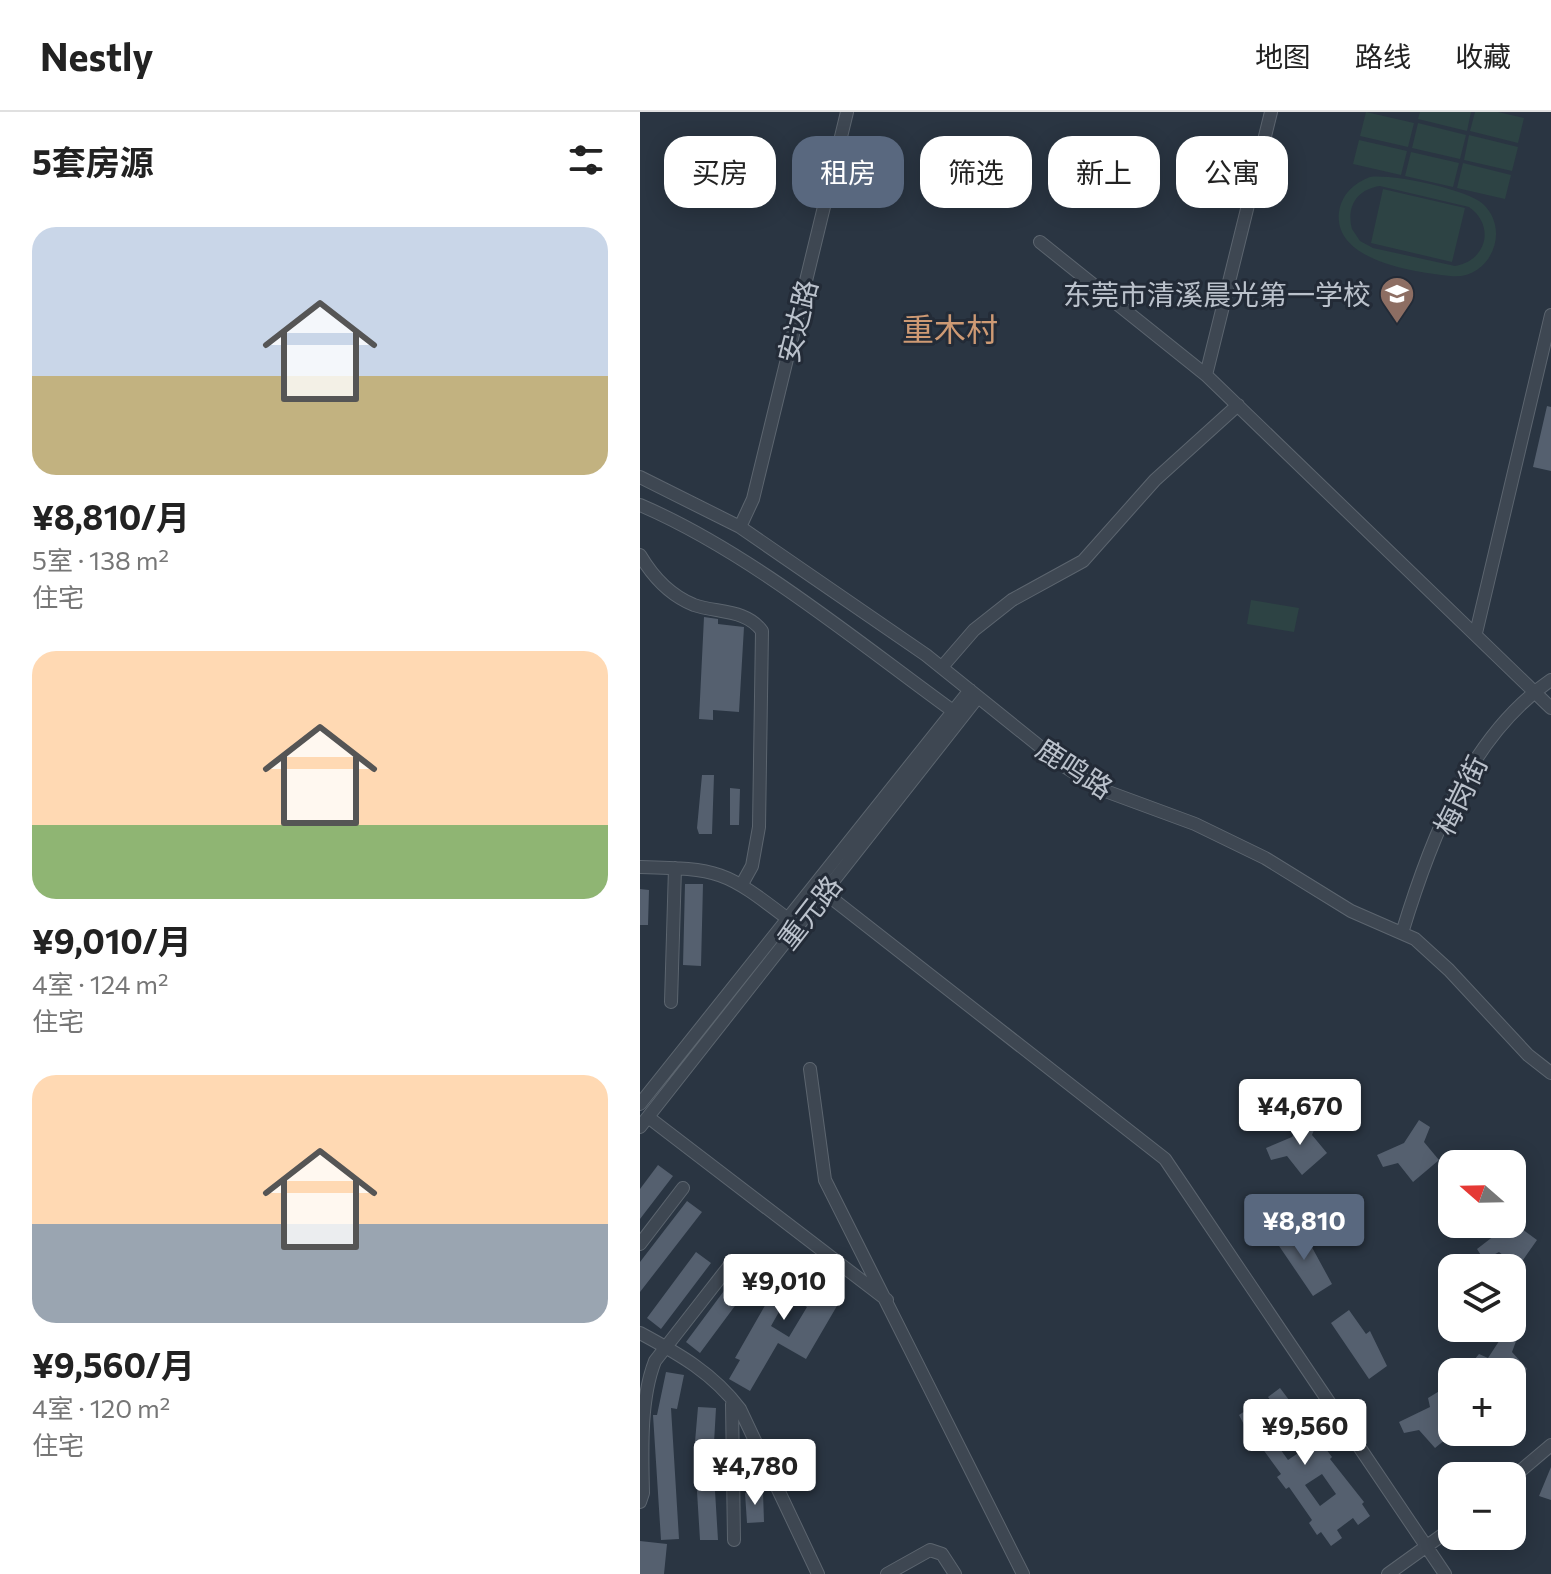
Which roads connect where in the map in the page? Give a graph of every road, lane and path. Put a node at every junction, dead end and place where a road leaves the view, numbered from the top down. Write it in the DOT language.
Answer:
graph roads {
  1 [pos="847,112"];
  2 [pos="1271,112"];
  3 [pos="1040,242"];
  4 [pos="1551,315"];
  5 [pos="1206,375"];
  6 [pos="1238,405"];
  7 [pos="640,477"];
  8 [pos="640,505"];
  9 [pos="740,527"];
  10 [pos="640,555"];
  11 [pos="1476,633"];
  12 [pos="942,667"];
  13 [pos="1551,680"];
  14 [pos="1535,690"];
  15 [pos="974,694"];
  16 [pos="1551,708"];
  17 [pos="958,714"];
  18 [pos="640,867"];
  19 [pos="675,868"];
  20 [pos="742,884"];
  21 [pos="825,893"];
  22 [pos="788,919"];
  23 [pos="1402,933"];
  24 [pos="671,1002"];
  25 [pos="810,1069"];
  26 [pos="1551,1073"];
  27 [pos="640,1104"];
  28 [pos="644,1122"];
  29 [pos="683,1188"];
  30 [pos="640,1244"];
  31 [pos="730,1265"];
  32 [pos="890,1303"];
  33 [pos="640,1333"];
  34 [pos="666,1347"];
  35 [pos="725,1389"];
  36 [pos="1551,1445"];
  37 [pos="1526,1466"];
  38 [pos="640,1502"];
  39 [pos="734,1540"];
  40 [pos="1438,1540"];
  41 [pos="1428,1548"];
  42 [pos="818,1574"];
  43 [pos="887,1574"];
  44 [pos="955,1574"];
  45 [pos="1023,1574"];
  46 [pos="1388,1574"];
  47 [pos="1445,1574"];
  1 -- 9 [label="street, 安达路"];
  2 -- 5 [label="street"];
  3 -- 5 [label="street"];
  4 -- 11 [label="street"];
  5 -- 6 [label="street"];
  6 -- 11 [label="street"];
  6 -- 12 [label="street"];
  7 -- 9 [label="street, 鹿鸣路"];
  8 -- 17 [label="street"];
  9 -- 12 [label="street, 鹿鸣路"];
  10 -- 20 [label="street"];
  11 -- 14 [label="street"];
  12 -- 15 [label="street, 鹿鸣路"];
  13 -- 14 [label="street, 梅岗街"];
  14 -- 16 [label="street"];
  14 -- 23 [label="street, 梅岗街"];
  15 -- 17 [label="street, 重元路"];
  15 -- 23 [label="street, 鹿鸣路"];
  17 -- 21 [label="street, 重元路"];
  17 -- 22 [label="street, 重元路"];
  18 -- 19 [label="street"];
  19 -- 20 [label="street"];
  19 -- 24 [label="street"];
  20 -- 22 [label="street"];
  21 -- 28 [label="street, 重元路"];
  21 -- 41 [label="street"];
  22 -- 27 [label="street, 重元路"];
  23 -- 26 [label="street, 鹿鸣路"];
  25 -- 32 [label="street"];
  28 -- 32 [label="street"];
  29 -- 30 [label="street"];
  31 -- 34 [label="street"];
  32 -- 45 [label="street"];
  33 -- 34 [label="street"];
  34 -- 35 [label="street"];
  34 -- 38 [label="street"];
  35 -- 39 [label="street"];
  35 -- 42 [label="street"];
  36 -- 37 [label="street"];
  40 -- 41 [label="street"];
  41 -- 46 [label="street"];
  41 -- 47 [label="street"];
  43 -- 44 [label="street"];
}
